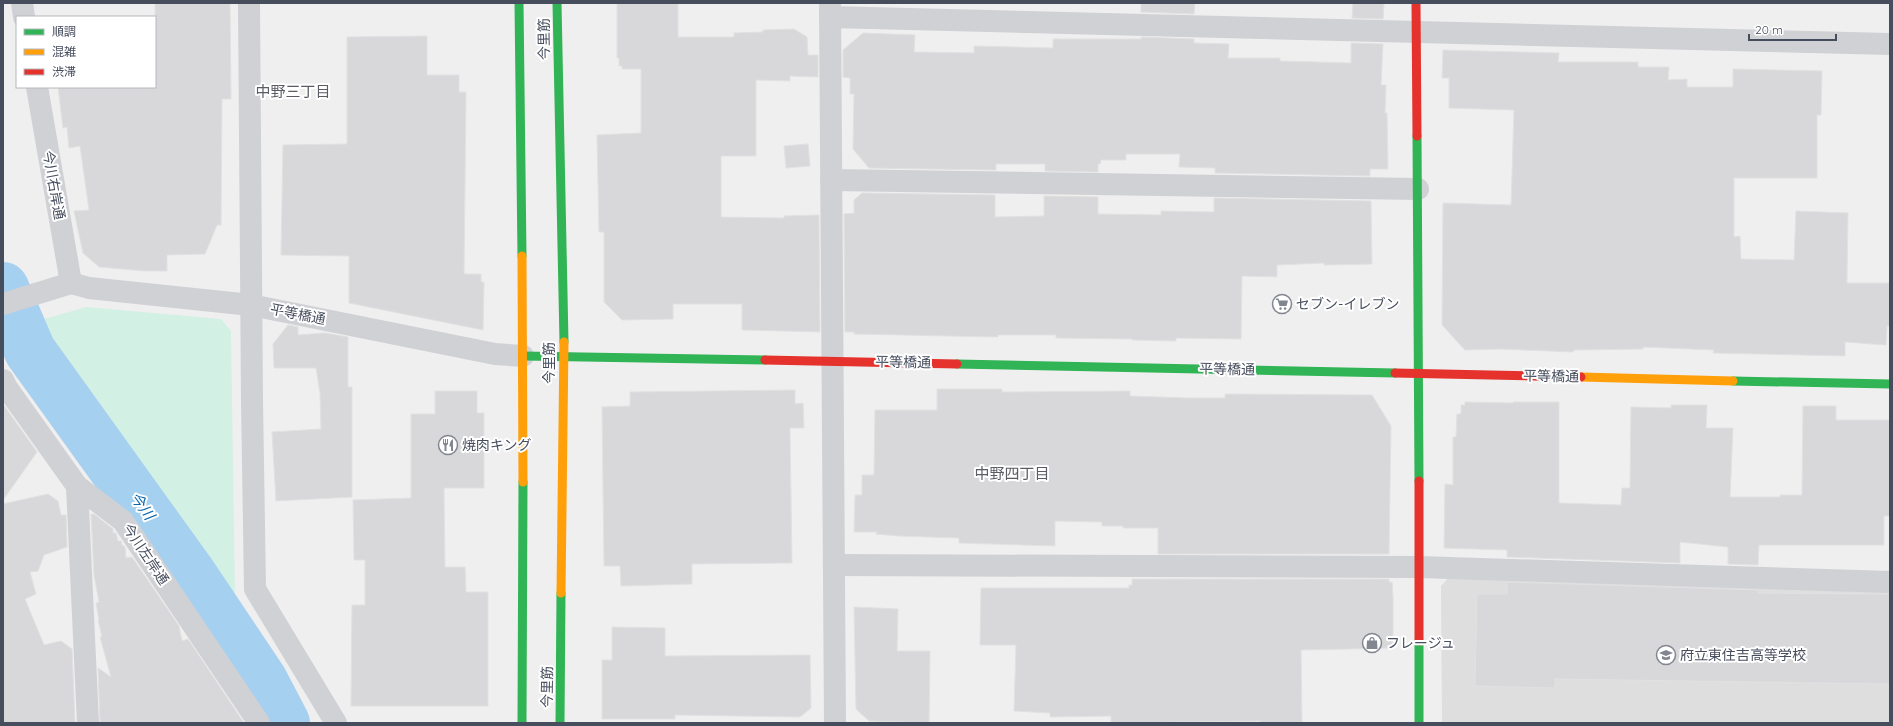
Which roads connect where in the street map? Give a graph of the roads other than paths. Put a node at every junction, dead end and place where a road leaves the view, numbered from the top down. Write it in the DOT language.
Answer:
graph roads {
  1 [pos="22,3"];
  2 [pos="249,3"];
  3 [pos="519,3"];
  4 [pos="558,3"];
  5 [pos="1416,3"];
  6 [pos="830,10"];
  7 [pos="24,16"];
  8 [pos="1417,31"];
  9 [pos="1890,44"];
  10 [pos="37,88"];
  11 [pos="831,180"];
  12 [pos="1418,189"];
  13 [pos="71,283"];
  14 [pos="3,304"];
  15 [pos="251,305"];
  16 [pos="524,356"];
  17 [pos="564,357"];
  18 [pos="831,360"];
  19 [pos="1419,373"];
  20 [pos="3,380"];
  21 [pos="1890,384"];
  22 [pos="77,486"];
  23 [pos="834,565"];
  24 [pos="1419,567"];
  25 [pos="1890,582"];
  26 [pos="88,723"];
  27 [pos="259,723"];
  28 [pos="336,723"];
  29 [pos="522,723"];
  30 [pos="560,723"];
  31 [pos="835,723"];
  32 [pos="1419,723"];
  1 -- 7 [label="street"];
  2 -- 15 [label="street"];
  3 -- 16 [label="street, 今里筋"];
  4 -- 17 [label="street, 今里筋"];
  5 -- 8 [label="street"];
  6 -- 8 [label="street"];
  6 -- 11 [label="street"];
  8 -- 9 [label="street"];
  8 -- 12 [label="street"];
  10 -- 13 [label="street, 今川右岸通"];
  11 -- 12 [label="street"];
  11 -- 18 [label="street"];
  12 -- 19 [label="street"];
  13 -- 14 [label="street"];
  13 -- 15 [label="street, 平等橋通"];
  15 -- 16 [label="street, 平等橋通"];
  15 -- 28 [label="street"];
  16 -- 17 [label="street, 平等橋通"];
  16 -- 29 [label="street, 今里筋"];
  17 -- 18 [label="street, 平等橋通"];
  17 -- 30 [label="street, 今里筋"];
  18 -- 19 [label="street, 平等橋通"];
  18 -- 23 [label="street"];
  19 -- 21 [label="street, 平等橋通"];
  19 -- 24 [label="street"];
  20 -- 22 [label="street, 今川左岸通"];
  22 -- 26 [label="street"];
  22 -- 27 [label="street, 今川左岸通"];
  23 -- 24 [label="street"];
  23 -- 31 [label="street"];
  24 -- 25 [label="street"];
  24 -- 32 [label="street"];
}
